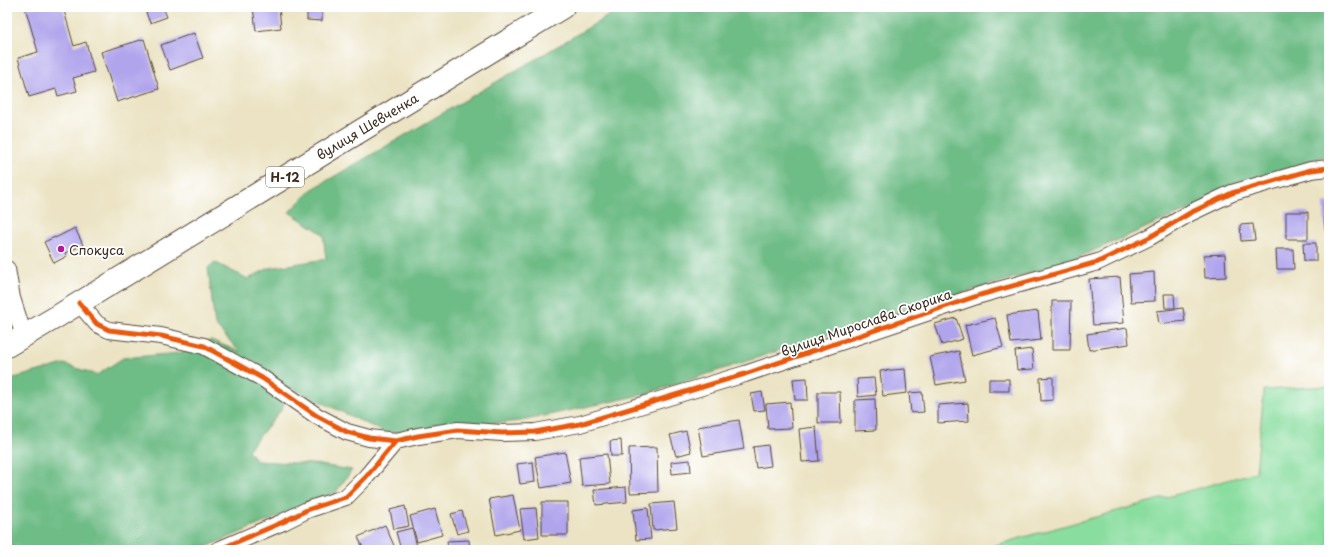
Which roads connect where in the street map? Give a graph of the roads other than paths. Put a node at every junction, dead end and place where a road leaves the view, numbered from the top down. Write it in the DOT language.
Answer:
graph roads {
  1 [pos="563,7"];
  2 [pos="1329,168"];
  3 [pos="7,268"];
  4 [pos="7,293"];
  5 [pos="80,303"];
  6 [pos="16,341"];
  7 [pos="396,441"];
  8 [pos="218,550"];
  1 -- 5 [label="main road, вулиця Шевченка / Н-12"];
  2 -- 7 [label="street, вулиця Мирослава Скорика"];
  3 -- 6 [label="street"];
  4 -- 6 [label="street"];
  5 -- 6 [label="main road, вулиця Шевченка / Н-12"];
  5 -- 7 [label="street, вулиця Мирослава Скорика"];
  7 -- 8 [label="street"];
}
